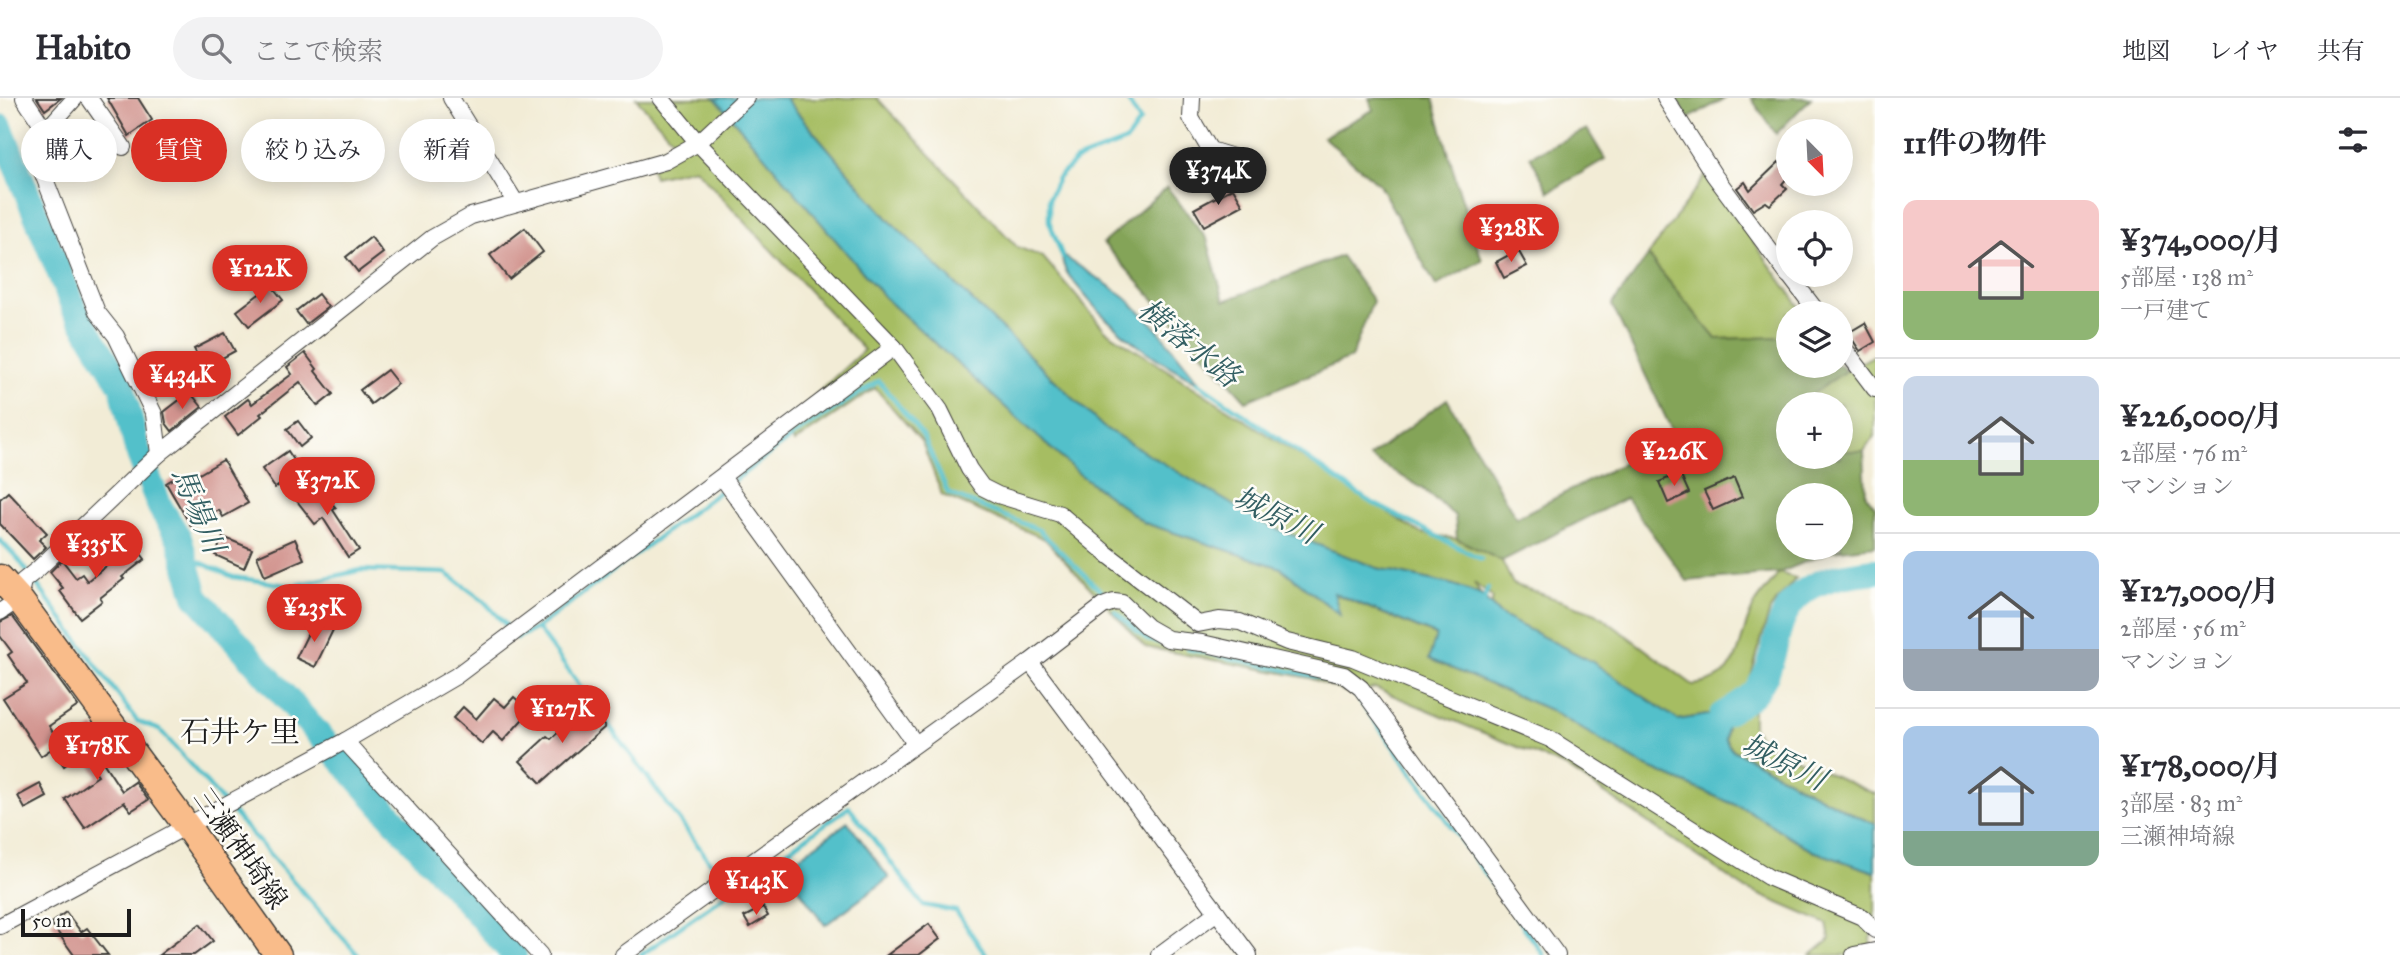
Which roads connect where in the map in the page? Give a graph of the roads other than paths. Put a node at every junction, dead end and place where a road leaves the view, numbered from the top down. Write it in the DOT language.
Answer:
graph roads {
  1 [pos="24,98"];
  2 [pos="75,98"];
  3 [pos="89,98"];
  4 [pos="451,98"];
  5 [pos="661,98"];
  6 [pos="746,98"];
  7 [pos="1192,98"];
  8 [pos="1665,98"];
  9 [pos="37,119"];
  10 [pos="56,119"];
  11 [pos="698,143"];
  12 [pos="123,147"];
  13 [pos="1233,157"];
  14 [pos="46,182"];
  15 [pos="516,203"];
  16 [pos="1776,258"];
  17 [pos="1798,287"];
  18 [pos="1809,301"];
  19 [pos="894,347"];
  20 [pos="1853,360"];
  21 [pos="1875,389"];
  22 [pos="159,454"];
  23 [pos="722,477"];
  24 [pos="11,592"];
  25 [pos="1198,624"];
  26 [pos="1202,643"];
  27 [pos="1030,662"];
  28 [pos="345,741"];
  29 [pos="915,743"];
  30 [pos="186,825"];
  31 [pos="1217,912"];
  32 [pos="0,926"];
  33 [pos="1875,930"];
  34 [pos="1875,951"];
  35 [pos="278,955"];
  36 [pos="540,955"];
  37 [pos="623,955"];
  38 [pos="1159,955"];
  39 [pos="1249,955"];
  40 [pos="1557,955"];
  41 [pos="1854,955"];
  1 -- 9 [label="street"];
  2 -- 10 [label="street"];
  3 -- 12 [label="street"];
  4 -- 15 [label="street"];
  5 -- 11 [label="street"];
  6 -- 11 [label="street"];
  7 -- 13 [label="street"];
  8 -- 16 [label="street"];
  11 -- 15 [label="street"];
  11 -- 19 [label="street"];
  14 -- 22 [label="street"];
  15 -- 22 [label="street"];
  17 -- 18 [label="street"];
  19 -- 23 [label="street"];
  19 -- 25 [label="street"];
  20 -- 21 [label="street"];
  22 -- 24 [label="street"];
  23 -- 28 [label="street"];
  23 -- 29 [label="street"];
  24 -- 30 [label="main road, 三瀬神埼線"];
  25 -- 26 [label="street"];
  25 -- 33 [label="street"];
  26 -- 27 [label="street"];
  26 -- 40 [label="street"];
  27 -- 29 [label="street"];
  27 -- 31 [label="street"];
  28 -- 30 [label="street"];
  28 -- 36 [label="street"];
  29 -- 37 [label="street"];
  30 -- 32 [label="street"];
  30 -- 35 [label="main road, 三瀬神埼線"];
  31 -- 38 [label="street"];
  31 -- 39 [label="street"];
  34 -- 41 [label="street"];
}
